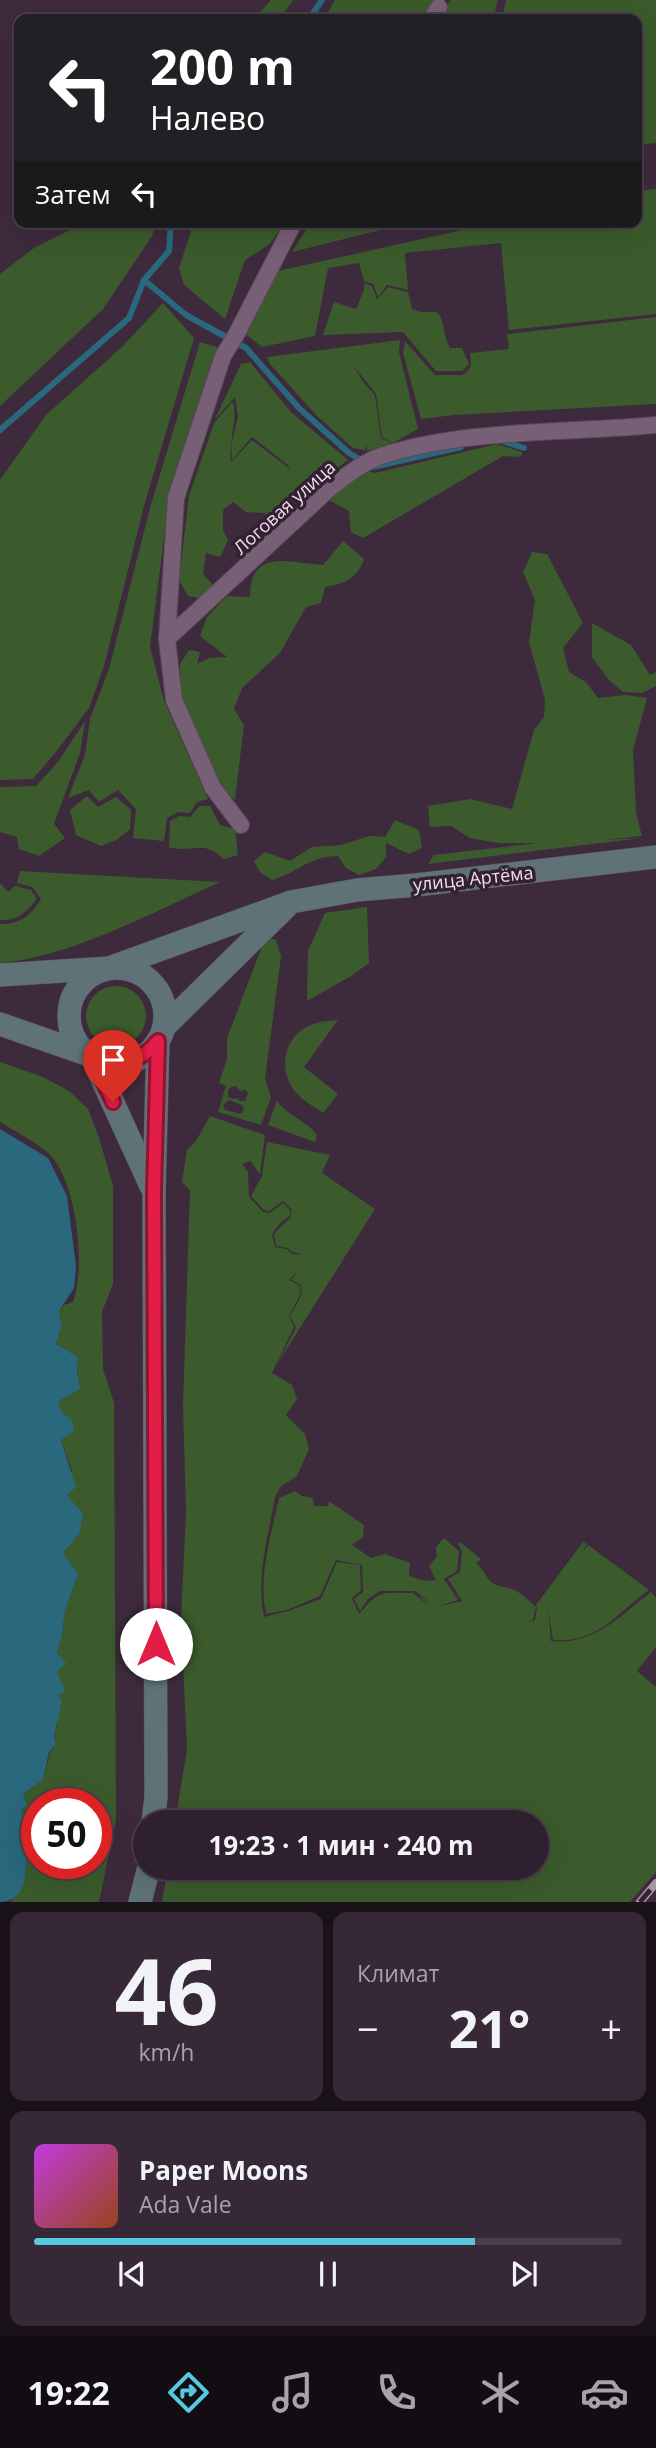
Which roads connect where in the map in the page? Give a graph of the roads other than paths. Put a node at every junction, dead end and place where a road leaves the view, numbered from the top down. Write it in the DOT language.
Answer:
graph roads {
  1 [pos="291,228"];
  2 [pos="656,425"];
  3 [pos="167,639"];
  4 [pos="241,825"];
  5 [pos="656,857"];
  6 [pos="291,902"];
  7 [pos="109,968"];
  8 [pos="0,975"];
  9 [pos="0,1024"];
  10 [pos="161,1034"];
  11 [pos="91,1056"];
  12 [pos="154,1192"];
  13 [pos="154,1810"];
  14 [pos="146,1880"];
  15 [pos="140,1902"];
  1 -- 3 [label="street"];
  2 -- 3 [label="street, Логовая улица"];
  3 -- 4 [label="street"];
  5 -- 6 [label="main road, улица Артёма"];
  6 -- 7 [label="main road, улица Артёма"];
  6 -- 10 [label="main road"];
  7 -- 8 [label="main road"];
  7 -- 10 [label="main road"];
  7 -- 11 [label="main road"];
  9 -- 11 [label="main road"];
  10 -- 11 [label="main road"];
  10 -- 12 [label="main road"];
  11 -- 12 [label="main road"];
  12 -- 13 [label="main road"];
  14 -- 15 [label="main road"];
}
